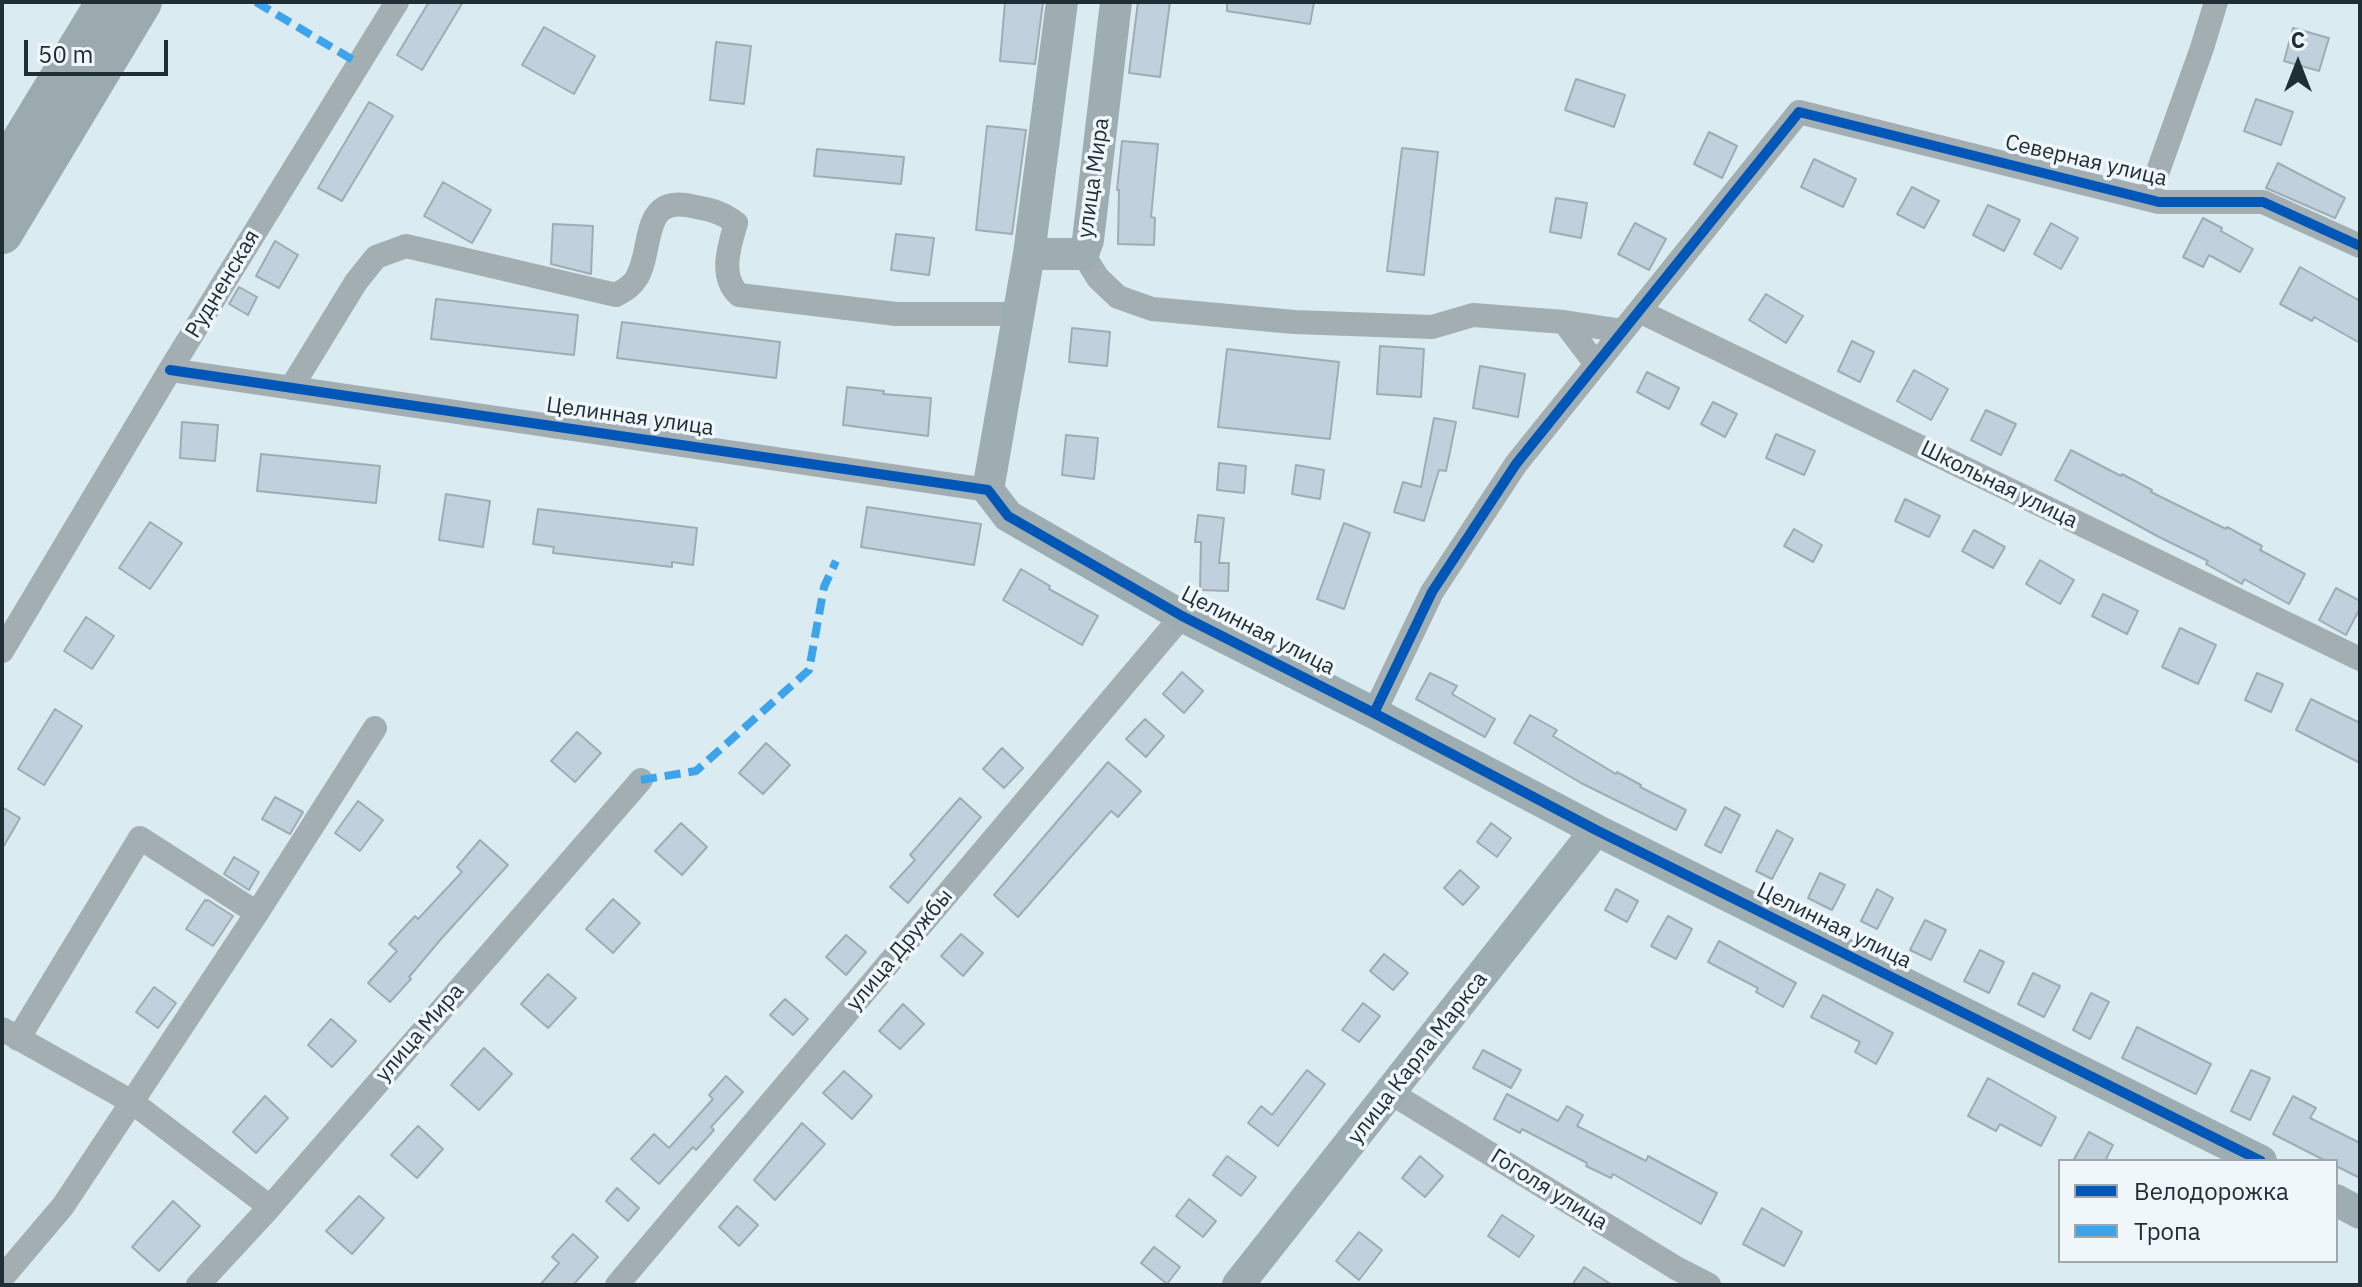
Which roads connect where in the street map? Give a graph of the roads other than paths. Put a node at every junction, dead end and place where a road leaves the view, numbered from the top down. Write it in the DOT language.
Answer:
graph roads {
  1 [pos="107,2"];
  2 [pos="141,2"];
  3 [pos="397,2"];
  4 [pos="1062,2"];
  5 [pos="1116,2"];
  6 [pos="2216,2"];
  7 [pos="2,175"];
  8 [pos="2148,199"];
  9 [pos="2,233"];
  10 [pos="2360,246"];
  11 [pos="1029,254"];
  12 [pos="1083,254"];
  13 [pos="1639,311"];
  14 [pos="1019,314"];
  15 [pos="1564,322"];
  16 [pos="1623,331"];
  17 [pos="1596,364"];
  18 [pos="170,370"];
  19 [pos="291,388"];
  20 [pos="988,490"];
  21 [pos="1182,616"];
  22 [pos="2,651"];
  23 [pos="2360,659"];
  24 [pos="1374,713"];
  25 [pos="375,728"];
  26 [pos="641,780"];
  27 [pos="1596,830"];
  28 [pos="257,913"];
  29 [pos="10,1034"];
  30 [pos="1391,1093"];
  31 [pos="132,1102"];
  32 [pos="2257,1159"];
  33 [pos="2338,1201"];
  34 [pos="270,1207"];
  35 [pos="2360,1213"];
  36 [pos="1670,1276"];
  37 [pos="2,1278"];
  38 [pos="198,1285"];
  39 [pos="617,1285"];
  40 [pos="1238,1285"];
  41 [pos="1709,1285"];
  1 -- 7 [label="highway"];
  2 -- 9 [label="highway"];
  3 -- 18 [label="street, Рудненская"];
  4 -- 11 [label="street"];
  5 -- 12 [label="street, улица Мира"];
  6 -- 8 [label="street"];
  8 -- 10 [label="street, Северная улица"];
  8 -- 13 [label="street, Северная улица"];
  11 -- 12 [label="street, улица Мира"];
  11 -- 14 [label="street"];
  12 -- 15 [label="street"];
  13 -- 16 [label="street"];
  13 -- 23 [label="street, Школьная улица"];
  14 -- 19 [label="street"];
  14 -- 20 [label="street"];
  15 -- 16 [label="street"];
  15 -- 17 [label="street"];
  16 -- 17 [label="street"];
  17 -- 24 [label="street"];
  18 -- 19 [label="street, Целинная улица"];
  18 -- 22 [label="street, Рудненская"];
  19 -- 20 [label="street, Целинная улица"];
  20 -- 21 [label="street, Целинная улица"];
  21 -- 24 [label="street, Целинная улица"];
  21 -- 39 [label="street, улица Дружбы"];
  24 -- 27 [label="street, Целинная улица"];
  25 -- 28 [label="street"];
  26 -- 34 [label="street, улица Мира"];
  27 -- 30 [label="street, улица Карла Маркса"];
  27 -- 32 [label="street, Целинная улица"];
  28 -- 29 [label="street"];
  28 -- 31 [label="street"];
  29 -- 31 [label="street"];
  30 -- 36 [label="street, Гоголя улица"];
  30 -- 40 [label="street, улица Карла Маркса"];
  31 -- 34 [label="street"];
  31 -- 37 [label="street"];
  33 -- 35 [label="street"];
  34 -- 38 [label="street, улица Мира"];
  36 -- 41 [label="street, Гоголя улица"];
}
